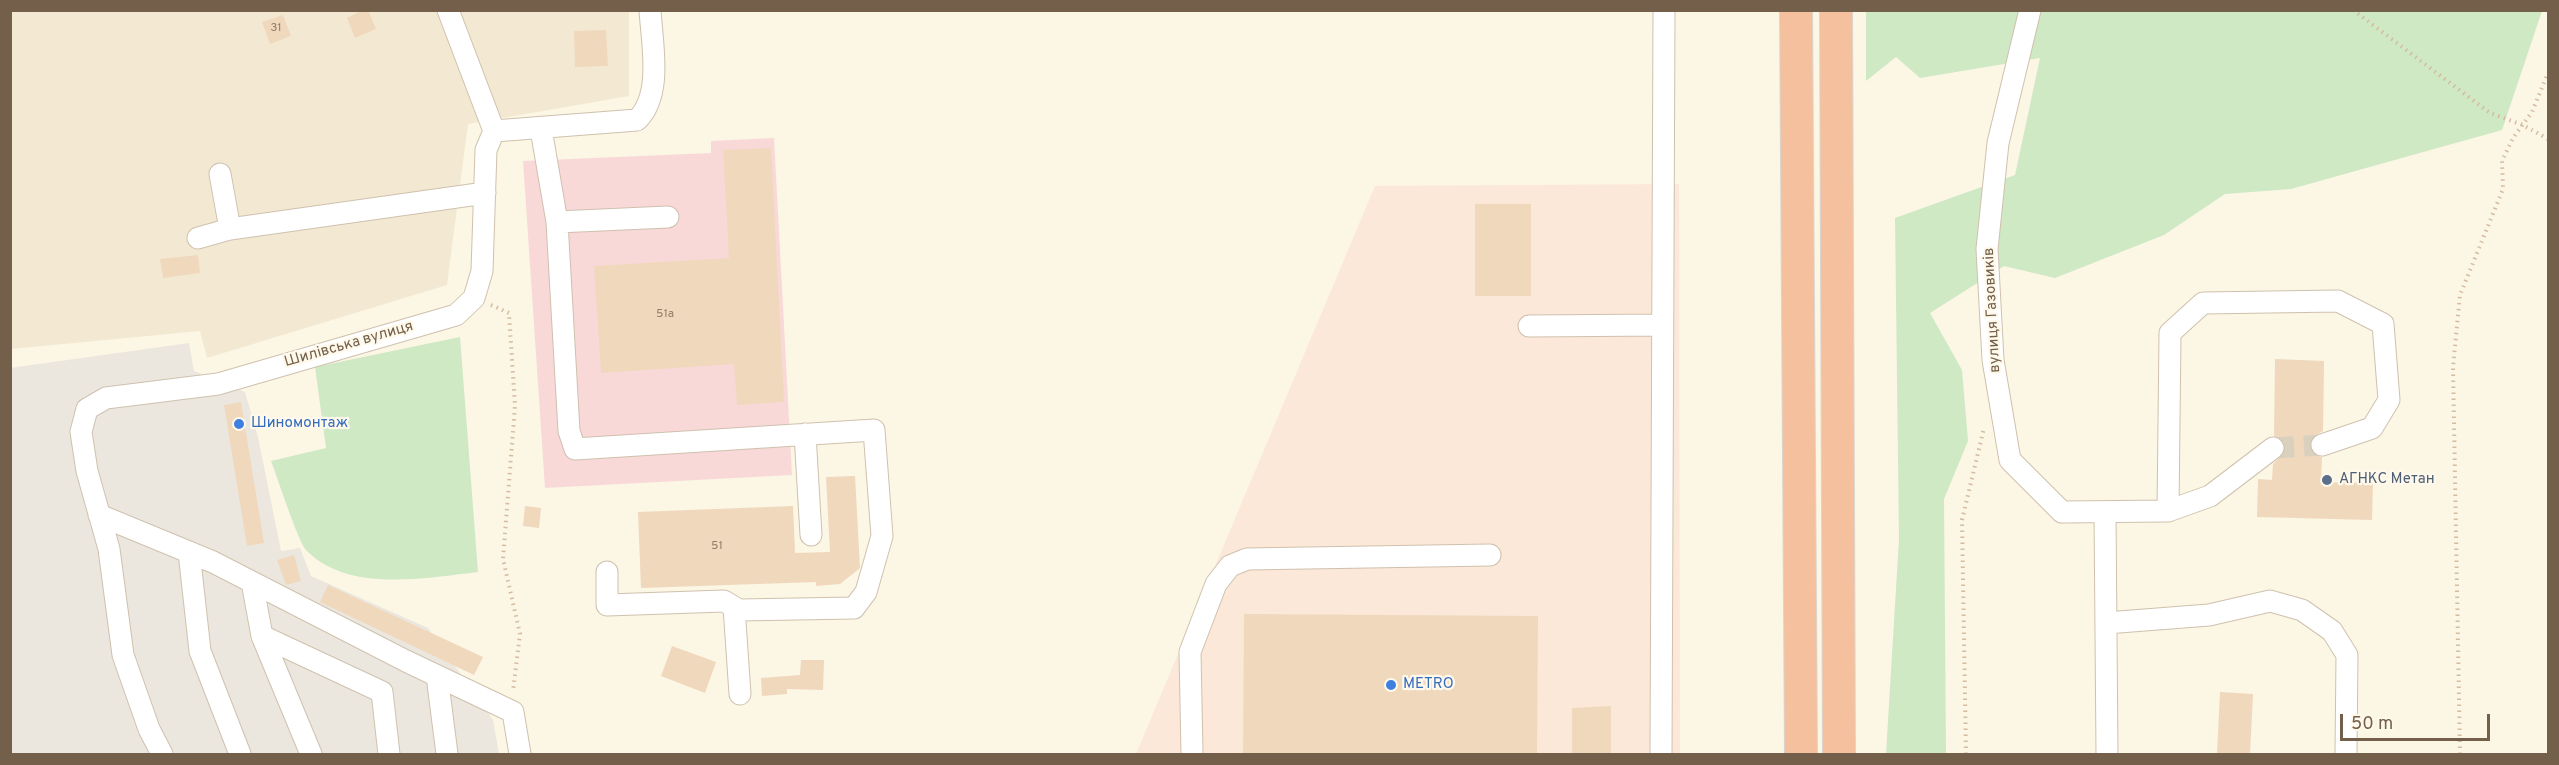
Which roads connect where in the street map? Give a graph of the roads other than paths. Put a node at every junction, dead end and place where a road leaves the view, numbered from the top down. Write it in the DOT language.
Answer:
graph roads {
  1 [pos="448,10"];
  2 [pos="650,10"];
  3 [pos="1664,10"];
  4 [pos="1796,10"];
  5 [pos="1836,10"];
  6 [pos="2030,10"];
  7 [pos="541,129"];
  8 [pos="494,131"];
  9 [pos="219,174"];
  10 [pos="485,193"];
  11 [pos="668,217"];
  12 [pos="557,222"];
  13 [pos="230,229"];
  14 [pos="198,238"];
  15 [pos="1662,325"];
  16 [pos="1529,326"];
  17 [pos="805,434"];
  18 [pos="2322,445"];
  19 [pos="2273,448"];
  20 [pos="2168,511"];
  21 [pos="2105,512"];
  22 [pos="99,515"];
  23 [pos="811,535"];
  24 [pos="189,552"];
  25 [pos="1490,555"];
  26 [pos="607,572"];
  27 [pos="252,582"];
  28 [pos="734,607"];
  29 [pos="2106,623"];
  30 [pos="262,636"];
  31 [pos="437,676"];
  32 [pos="740,694"];
  33 [pos="162,754"];
  34 [pos="240,754"];
  35 [pos="311,754"];
  36 [pos="389,754"];
  37 [pos="447,754"];
  38 [pos="520,754"];
  39 [pos="1192,754"];
  40 [pos="1661,754"];
  41 [pos="1801,754"];
  42 [pos="1839,754"];
  43 [pos="2107,754"];
  44 [pos="2346,754"];
  1 -- 8 [label="street"];
  2 -- 7 [label="street"];
  3 -- 15 [label="street"];
  4 -- 41 [label="highway"];
  5 -- 42 [label="highway"];
  6 -- 21 [label="street, вулиця Газовиків"];
  7 -- 8 [label="street"];
  7 -- 12 [label="street"];
  8 -- 10 [label="street"];
  9 -- 13 [label="street"];
  10 -- 13 [label="street"];
  10 -- 22 [label="street, Шилівська вулиця"];
  11 -- 12 [label="street"];
  12 -- 17 [label="street"];
  13 -- 14 [label="street"];
  15 -- 16 [label="street"];
  15 -- 40 [label="street"];
  17 -- 23 [label="street"];
  17 -- 28 [label="street"];
  18 -- 20 [label="street"];
  19 -- 20 [label="street, вулиця Газовиків"];
  20 -- 21 [label="street, вулиця Газовиків"];
  21 -- 29 [label="street"];
  22 -- 24 [label="street"];
  22 -- 33 [label="street, Шилівська вулиця"];
  24 -- 27 [label="street"];
  24 -- 34 [label="street"];
  25 -- 39 [label="street"];
  26 -- 28 [label="street"];
  27 -- 30 [label="street"];
  27 -- 31 [label="street"];
  28 -- 32 [label="street"];
  29 -- 43 [label="street"];
  29 -- 44 [label="street"];
  30 -- 35 [label="street"];
  30 -- 36 [label="street"];
  31 -- 37 [label="street"];
  31 -- 38 [label="street"];
}
